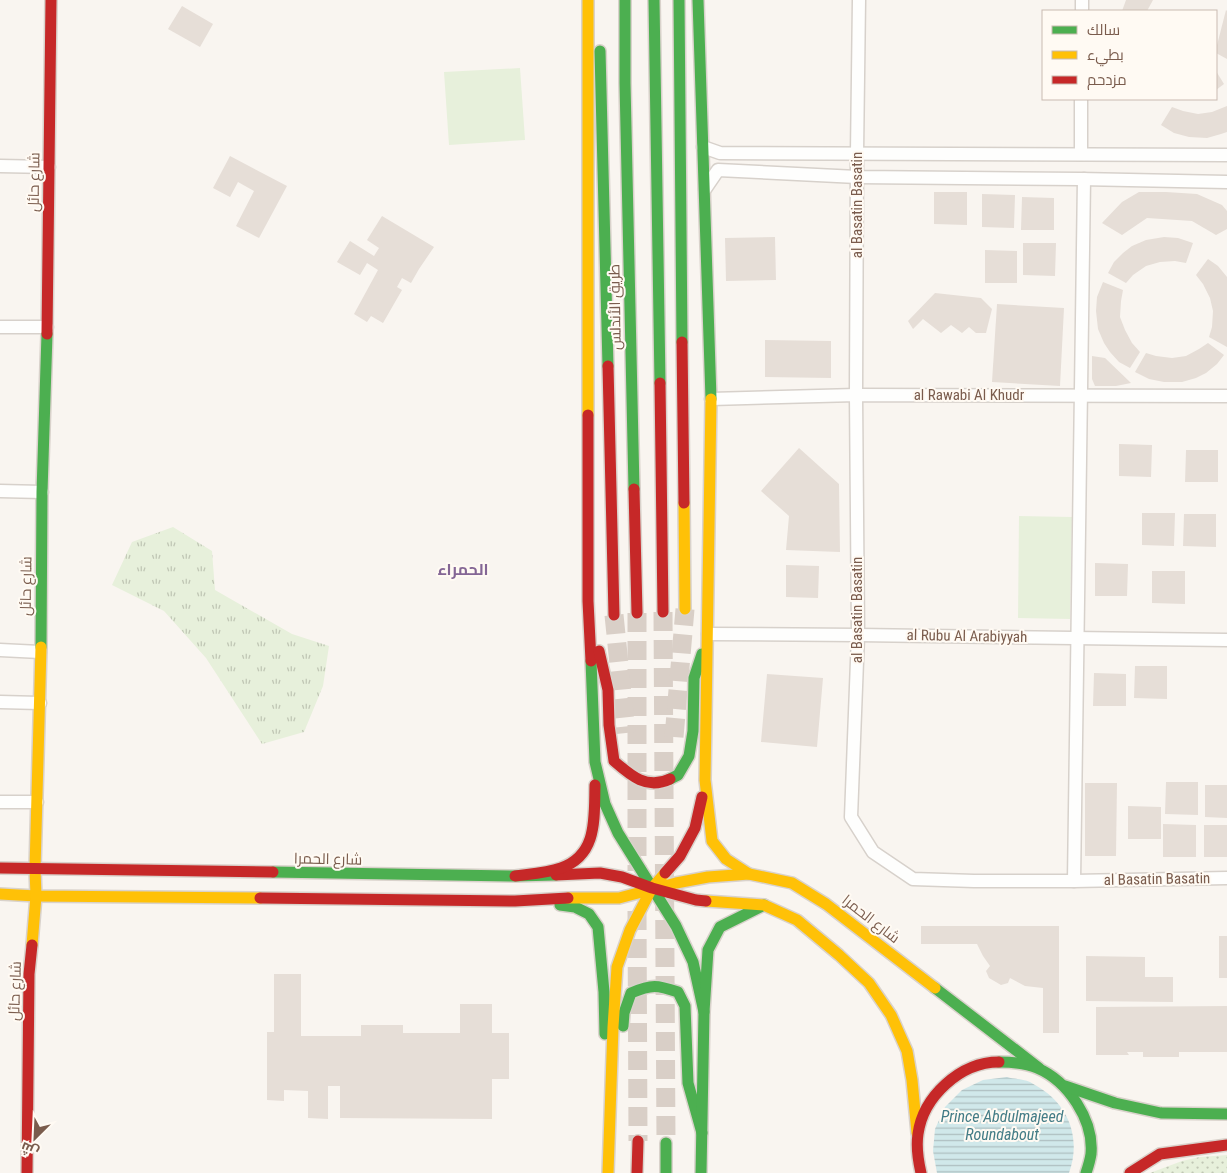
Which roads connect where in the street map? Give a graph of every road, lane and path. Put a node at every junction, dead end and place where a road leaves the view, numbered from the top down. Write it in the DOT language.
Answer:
graph roads {
  1 [pos="51,0"];
  2 [pos="588,0"];
  3 [pos="625,0"];
  4 [pos="654,0"];
  5 [pos="679,0"];
  6 [pos="698,0"];
  7 [pos="860,0"];
  8 [pos="600,40"];
  9 [pos="1081,100"];
  10 [pos="703,147"];
  11 [pos="857,153"];
  12 [pos="1081,154"];
  13 [pos="1227,155"];
  14 [pos="0,166"];
  15 [pos="50,167"];
  16 [pos="857,177"];
  17 [pos="1084,179"];
  18 [pos="1227,182"];
  19 [pos="705,188"];
  20 [pos="0,327"];
  21 [pos="47,328"];
  22 [pos="856,395"];
  23 [pos="1081,396"];
  24 [pos="1227,396"];
  25 [pos="711,399"];
  26 [pos="0,491"];
  27 [pos="42,492"];
  28 [pos="588,601"];
  29 [pos="685,609"];
  30 [pos="663,612"];
  31 [pos="637,613"];
  32 [pos="614,615"];
  33 [pos="708,634"];
  34 [pos="858,635"];
  35 [pos="1077,638"];
  36 [pos="1227,640"];
  37 [pos="0,650"];
  38 [pos="40,652"];
  39 [pos="0,702"];
  40 [pos="40,703"];
  41 [pos="595,762"];
  42 [pos="705,780"];
  43 [pos="0,802"];
  44 [pos="37,802"];
  45 [pos="0,868"];
  46 [pos="749,874"];
  47 [pos="36,875"];
  48 [pos="515,876"];
  49 [pos="1227,878"];
  50 [pos="1074,881"];
  51 [pos="652,888"];
  52 [pos="0,894"];
  53 [pos="36,896"];
  54 [pos="515,902"];
  55 [pos="764,905"];
  56 [pos="704,1012"];
  57 [pos="1041,1070"];
  58 [pos="1065,1086"];
  59 [pos="1227,1114"];
  60 [pos="702,1133"];
  61 [pos="917,1134"];
  62 [pos="638,1141"];
  63 [pos="666,1143"];
  64 [pos="1227,1145"];
  65 [pos="608,1151"];
  66 [pos="27,1173"];
  67 [pos="608,1173"];
  68 [pos="637,1173"];
  69 [pos="666,1173"];
  70 [pos="701,1173"];
  71 [pos="920,1173"];
  72 [pos="1086,1173"];
  73 [pos="1130,1173"];
  1 -- 15 [label="main road, شارع حائل"];
  2 -- 28 [label="main road"];
  3 -- 31 [label="main road, طريق الأندلس"];
  4 -- 30 [label="main road"];
  5 -- 29 [label="main road"];
  6 -- 10 [label="main road"];
  7 -- 11 [label="street, al Basatin Basatin"];
  8 -- 32 [label="main road"];
  9 -- 12 [label="street"];
  10 -- 11 [label="street"];
  10 -- 19 [label="main road"];
  11 -- 12 [label="street"];
  11 -- 16 [label="street, al Basatin Basatin"];
  12 -- 13 [label="street"];
  14 -- 15 [label="street"];
  15 -- 21 [label="main road, شارع حائل"];
  16 -- 17 [label="street"];
  16 -- 19 [label="street"];
  16 -- 22 [label="street, al Basatin Basatin"];
  17 -- 18 [label="street"];
  17 -- 23 [label="street"];
  19 -- 25 [label="main road"];
  20 -- 21 [label="street"];
  21 -- 27 [label="main road, شارع حائل"];
  22 -- 23 [label="street, al Rawabi Al Khudr"];
  22 -- 25 [label="street, al Rawabi Al Khudr"];
  22 -- 34 [label="street, al Basatin Basatin"];
  23 -- 24 [label="street, al Rawabi Al Khudr"];
  23 -- 35 [label="street"];
  25 -- 33 [label="main road"];
  26 -- 27 [label="street"];
  27 -- 38 [label="main road, شارع حائل"];
  28 -- 33 [label="main road"];
  28 -- 41 [label="main road"];
  33 -- 34 [label="street, al Rubu Al Arabiyyah"];
  33 -- 42 [label="main road"];
  34 -- 35 [label="street, al Rubu Al Arabiyyah"];
  34 -- 50 [label="street, al Basatin Basatin"];
  35 -- 36 [label="street, al Rubu Al Arabiyyah"];
  35 -- 50 [label="street"];
  37 -- 38 [label="street"];
  38 -- 40 [label="main road, شارع حائل"];
  39 -- 40 [label="street"];
  40 -- 44 [label="main road, شارع حائل"];
  41 -- 48 [label="main road"];
  41 -- 51 [label="main road"];
  42 -- 46 [label="main road"];
  42 -- 51 [label="main road"];
  43 -- 44 [label="street"];
  44 -- 47 [label="main road, شارع حائل"];
  45 -- 47 [label="main road, شارع الحمرا"];
  46 -- 51 [label="main road, شارع الحمرا"];
  46 -- 57 [label="main road, شارع الحمرا"];
  47 -- 48 [label="main road, شارع الحمرا"];
  47 -- 53 [label="main road, شارع حائل"];
  48 -- 51 [label="main road, شارع الحمرا"];
  49 -- 50 [label="street, al Basatin Basatin"];
  51 -- 54 [label="main road, شارع الحمرا"];
  51 -- 55 [label="main road, شارع الحمرا"];
  51 -- 56 [label="main road"];
  51 -- 65 [label="main road"];
  52 -- 53 [label="main road, شارع الحمرا"];
  53 -- 54 [label="main road, شارع الحمرا"];
  53 -- 66 [label="main road, شارع حائل"];
  54 -- 65 [label="main road"];
  55 -- 56 [label="main road"];
  55 -- 61 [label="main road, شارع الحمرا"];
  56 -- 60 [label="main road"];
  57 -- 58 [label="main road"];
  57 -- 61 [label="main road"];
  58 -- 59 [label="main road"];
  58 -- 72 [label="main road"];
  60 -- 65 [label="main road"];
  60 -- 70 [label="main road"];
  61 -- 71 [label="main road"];
  62 -- 68 [label="main road"];
  63 -- 69 [label="main road"];
  64 -- 73 [label="main road"];
  65 -- 67 [label="main road"];
}
